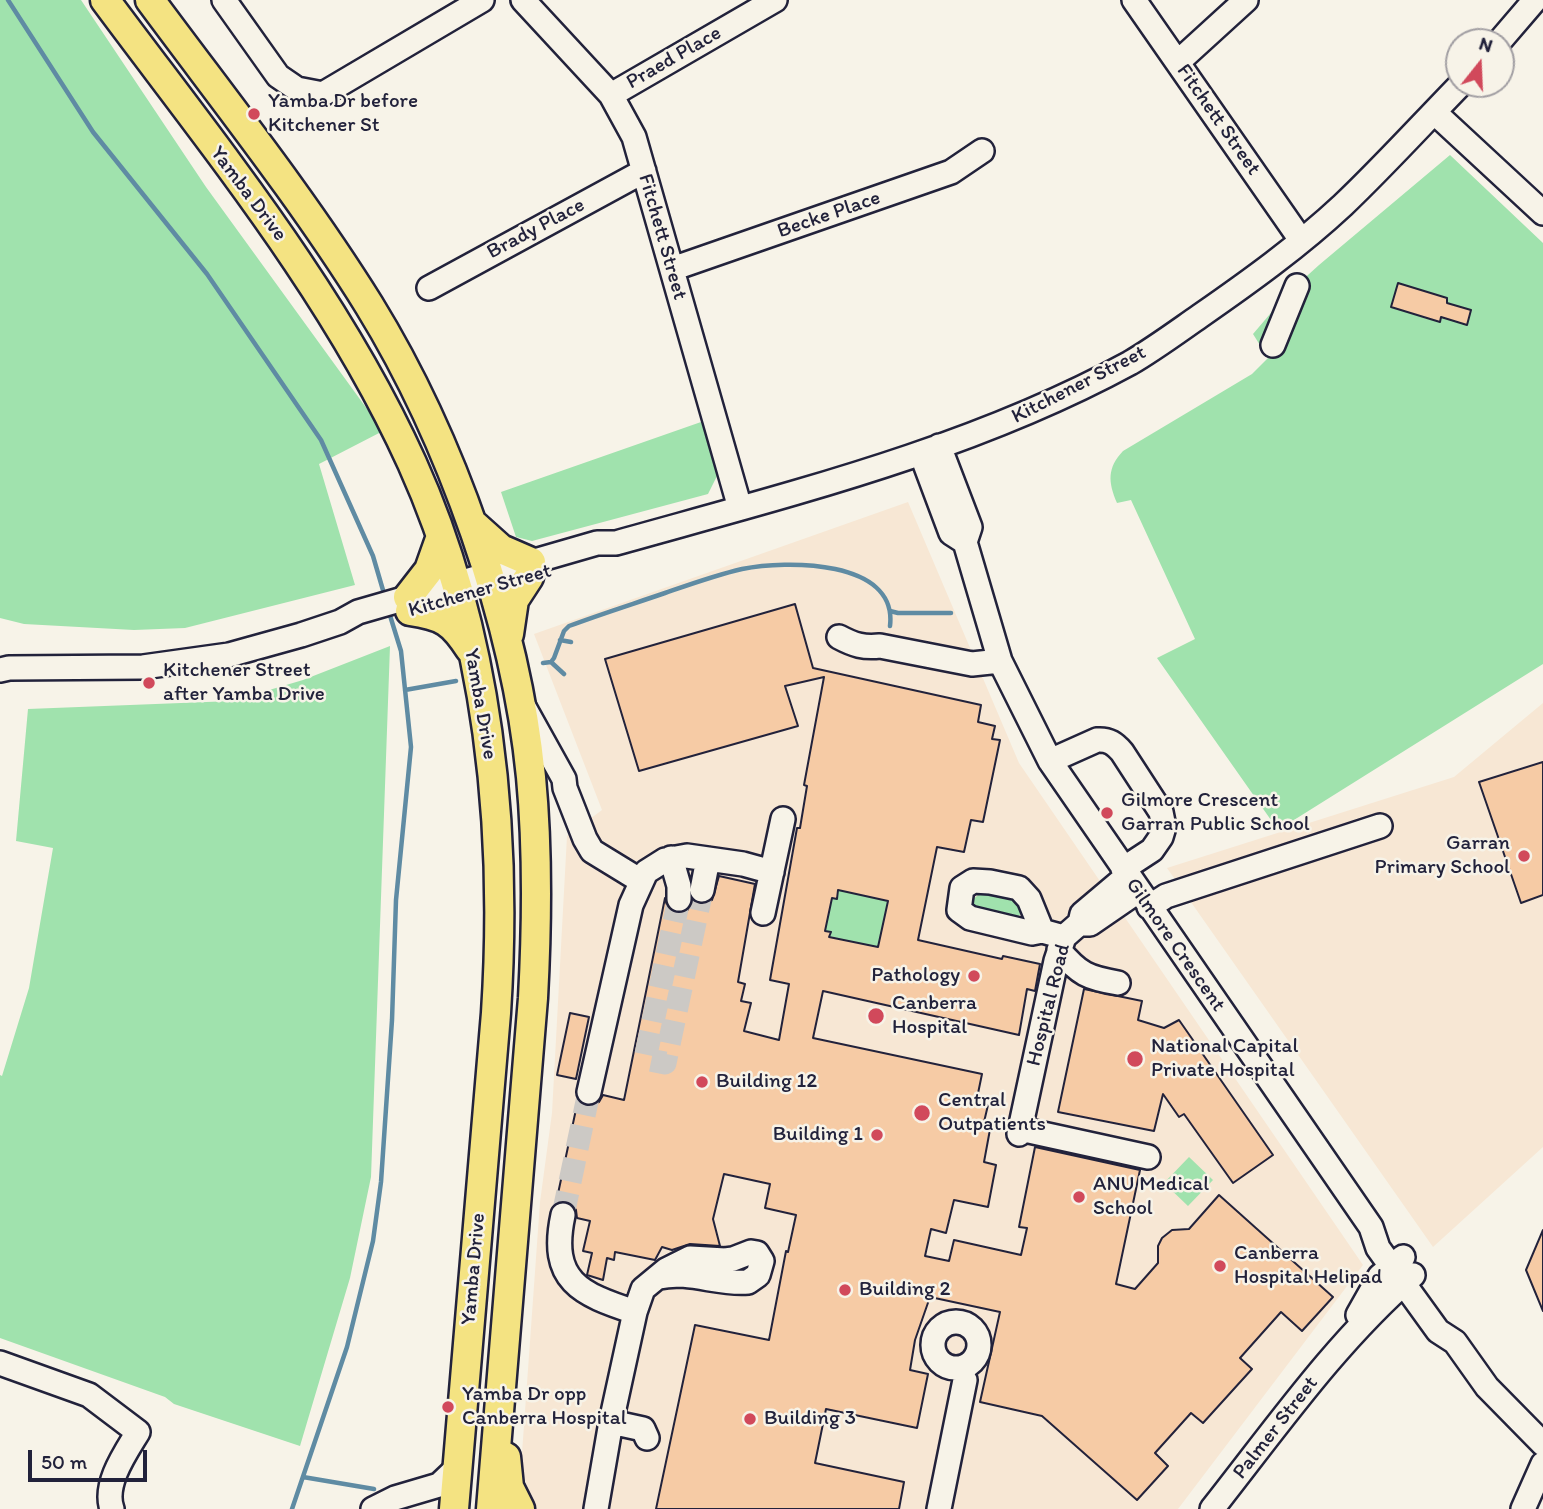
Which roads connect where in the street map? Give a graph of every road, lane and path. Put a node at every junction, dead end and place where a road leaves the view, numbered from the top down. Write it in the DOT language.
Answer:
graph roads {
  1 [pos="105,0"];
  2 [pos="150,0"];
  3 [pos="224,0"];
  4 [pos="482,0"];
  5 [pos="523,0"];
  6 [pos="775,0"];
  7 [pos="1134,0"];
  8 [pos="1246,0"];
  9 [pos="1535,0"];
  10 [pos="1511,28"];
  11 [pos="1178,62"];
  12 [pos="611,94"];
  13 [pos="1448,98"];
  14 [pos="1434,112"];
  15 [pos="982,151"];
  16 [pos="643,172"];
  17 [pos="1543,213"];
  18 [pos="1301,240"];
  19 [pos="671,269"];
  20 [pos="1297,286"];
  21 [pos="429,288"];
  22 [pos="1273,345"];
  23 [pos="930,450"];
  24 [pos="740,508"];
  25 [pos="470,522"];
  26 [pos="440,539"];
  27 [pos="530,569"];
  28 [pos="490,581"];
  29 [pos="457,590"];
  30 [pos="396,608"];
  31 [pos="508,643"];
  32 [pos="880,646"];
  33 [pos="472,651"];
  34 [pos="1000,661"];
  35 [pos="0,670"];
  36 [pos="520,701"];
  37 [pos="1050,761"];
  38 [pos="565,788"];
  39 [pos="533,804"];
  40 [pos="783,819"];
  41 [pos="1380,826"];
  42 [pos="671,858"];
  43 [pos="708,859"];
  44 [pos="772,872"];
  45 [pos="640,881"];
  46 [pos="1134,886"];
  47 [pos="702,890"];
  48 [pos="679,899"];
  49 [pos="763,913"];
  50 [pos="1061,936"];
  51 [pos="1118,983"];
  52 [pos="589,1092"];
  53 [pos="1148,1157"];
  54 [pos="563,1215"];
  55 [pos="1403,1270"];
  56 [pos="659,1277"];
  57 [pos="635,1312"];
  58 [pos="0,1363"];
  59 [pos="962,1370"];
  60 [pos="499,1407"];
  61 [pos="611,1422"];
  62 [pos="647,1438"];
  63 [pos="1543,1444"];
  64 [pos="1543,1464"];
  65 [pos="458,1466"];
  66 [pos="594,1508"];
  67 [pos="112,1509"];
  68 [pos="373,1509"];
  69 [pos="454,1509"];
  70 [pos="491,1509"];
  71 [pos="520,1509"];
  72 [pos="939,1509"];
  73 [pos="1212,1509"];
  74 [pos="1523,1509"];
  1 -- 26 [label="main road, Yamba Drive"];
  2 -- 25 [label="main road, Yamba Drive"];
  3 -- 4 [label="street"];
  5 -- 12 [label="street, Fitchett Street"];
  6 -- 12 [label="street, Praed Place"];
  7 -- 11 [label="street, Fitchett Street"];
  8 -- 11 [label="street"];
  9 -- 10 [label="street"];
  11 -- 18 [label="street, Fitchett Street"];
  12 -- 16 [label="street, Fitchett Street"];
  13 -- 14 [label="street, Kitchener Street"];
  14 -- 17 [label="street"];
  14 -- 18 [label="street, Kitchener Street"];
  15 -- 19 [label="street, Becke Place"];
  16 -- 19 [label="street, Fitchett Street"];
  16 -- 21 [label="street, Brady Place"];
  18 -- 23 [label="street, Kitchener Street"];
  19 -- 24 [label="street, Fitchett Street"];
  20 -- 22 [label="street"];
  23 -- 24 [label="street, Kitchener Street"];
  23 -- 34 [label="street, Gilmore Crescent"];
  24 -- 27 [label="street, Kitchener Street"];
  25 -- 27 [label="main road"];
  25 -- 28 [label="main road, Yamba Drive"];
  26 -- 29 [label="main road, Yamba Drive"];
  26 -- 30 [label="main road"];
  27 -- 28 [label="street, Kitchener Street"];
  27 -- 31 [label="main road"];
  28 -- 29 [label="street, Kitchener Street"];
  28 -- 31 [label="main road, Yamba Drive"];
  29 -- 30 [label="street, Kitchener Street"];
  29 -- 33 [label="main road, Yamba Drive"];
  30 -- 33 [label="main road"];
  30 -- 35 [label="street, Kitchener Street"];
  31 -- 36 [label="main road, Yamba Drive"];
  32 -- 34 [label="street"];
  33 -- 65 [label="main road, Yamba Drive"];
  34 -- 37 [label="street, Gilmore Crescent"];
  36 -- 38 [label="street"];
  36 -- 39 [label="main road, Yamba Drive"];
  37 -- 46 [label="street, Gilmore Crescent"];
  37 -- 46 [label="street, Gilmore Crescent"];
  38 -- 39 [label="street"];
  38 -- 45 [label="street"];
  39 -- 60 [label="main road, Yamba Drive"];
  40 -- 44 [label="street"];
  41 -- 46 [label="street"];
  42 -- 43 [label="street"];
  42 -- 45 [label="street"];
  42 -- 48 [label="street"];
  43 -- 44 [label="street"];
  43 -- 47 [label="street"];
  44 -- 49 [label="street"];
  45 -- 52 [label="street"];
  46 -- 50 [label="street, Hospital Road"];
  46 -- 55 [label="street, Gilmore Crescent"];
  50 -- 51 [label="street"];
  50 -- 53 [label="street, Hospital Road"];
  54 -- 57 [label="street"];
  55 -- 63 [label="street, Gilmore Crescent"];
  55 -- 73 [label="street, Palmer Street"];
  56 -- 57 [label="street"];
  57 -- 61 [label="street"];
  58 -- 67 [label="street"];
  59 -- 72 [label="street"];
  60 -- 70 [label="main road, Yamba Drive"];
  60 -- 71 [label="main road"];
  61 -- 62 [label="street"];
  61 -- 66 [label="street"];
  64 -- 74 [label="street"];
  65 -- 68 [label="street"];
  65 -- 69 [label="main road, Yamba Drive"];
}
